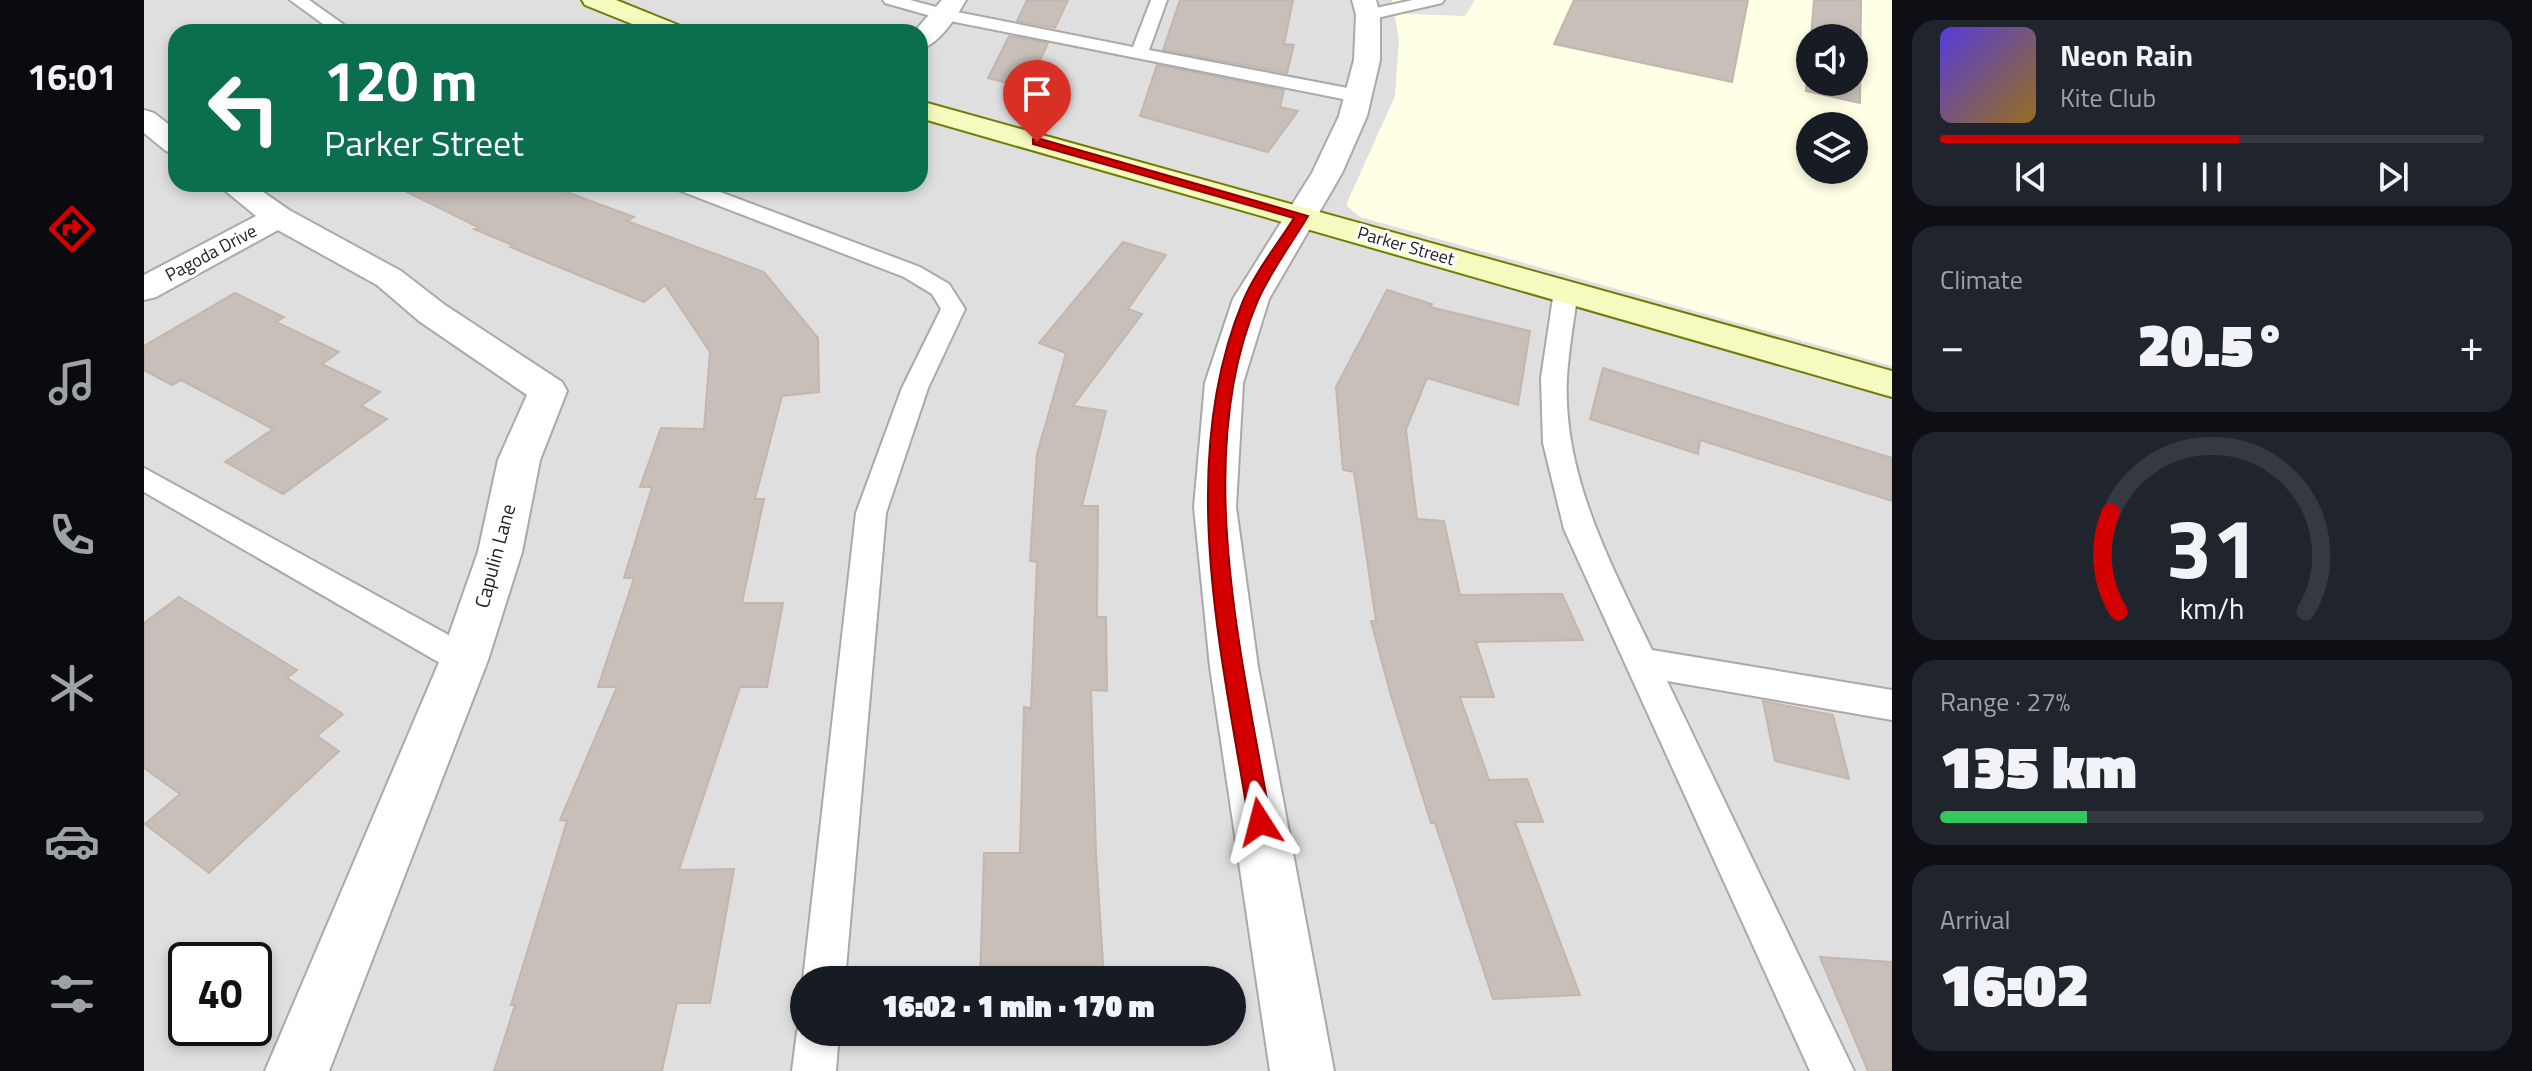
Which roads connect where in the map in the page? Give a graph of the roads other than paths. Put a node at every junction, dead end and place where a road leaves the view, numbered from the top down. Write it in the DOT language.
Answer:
graph roads {
  1 [pos="298,0"];
  2 [pos="594,0"];
  3 [pos="891,0"];
  4 [pos="1159,0"];
  5 [pos="1436,0"];
  6 [pos="1415,3"];
  7 [pos="950,8"];
  8 [pos="1366,8"];
  9 [pos="333,24"];
  10 [pos="654,24"];
  11 [pos="928,32"];
  12 [pos="1140,51"];
  13 [pos="1358,96"];
  14 [pos="928,111"];
  15 [pos="144,119"];
  16 [pos="168,138"];
  17 [pos="243,192"];
  18 [pos="708,192"];
  19 [pos="1302,216"];
  20 [pos="278,217"];
  21 [pos="144,289"];
  22 [pos="1566,291"];
  23 [pos="1892,384"];
  24 [pos="144,479"];
  25 [pos="464,660"];
  26 [pos="1641,662"];
  27 [pos="1892,705"];
  28 [pos="825,966"];
  29 [pos="817,1046"];
  30 [pos="297,1071"];
  31 [pos="814,1071"];
  32 [pos="1302,1071"];
  33 [pos="1832,1071"];
  1 -- 9 [label="lane"];
  2 -- 10 [label="main road"];
  3 -- 7 [label="lane"];
  4 -- 12 [label="lane"];
  5 -- 6 [label="lane"];
  6 -- 8 [label="lane"];
  7 -- 11 [label="street"];
  7 -- 12 [label="lane"];
  8 -- 13 [label="street"];
  12 -- 13 [label="lane"];
  13 -- 19 [label="street"];
  14 -- 19 [label="main road, Parker Street"];
  15 -- 16 [label="street"];
  17 -- 20 [label="street, Capulin Lane"];
  18 -- 28 [label="lane"];
  19 -- 22 [label="main road, Parker Street"];
  19 -- 32 [label="street"];
  20 -- 21 [label="street, Pagoda Drive"];
  20 -- 25 [label="street, Capulin Lane"];
  22 -- 23 [label="main road, Parker Street"];
  22 -- 26 [label="lane"];
  24 -- 25 [label="lane"];
  25 -- 30 [label="street, Capulin Lane"];
  26 -- 27 [label="lane"];
  26 -- 33 [label="lane"];
  29 -- 31 [label="lane"];
}
